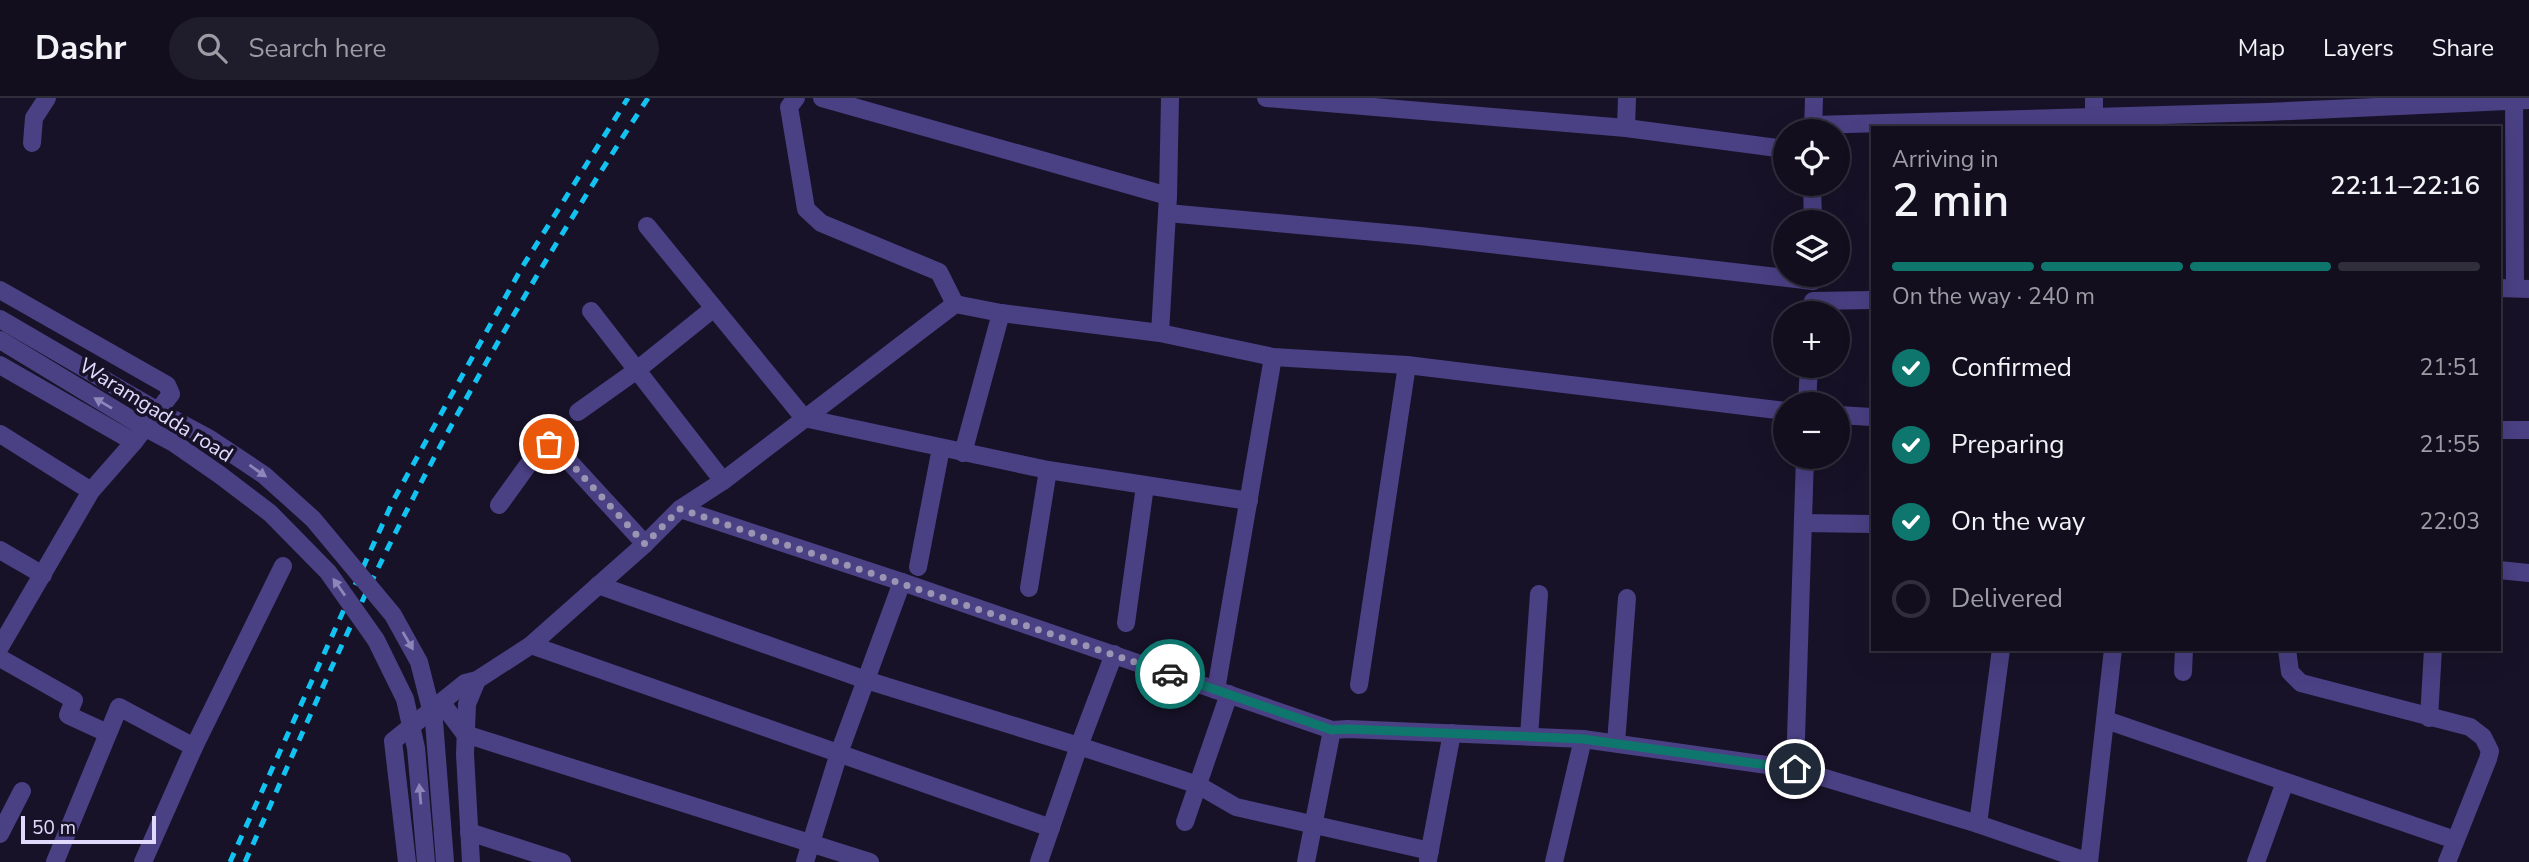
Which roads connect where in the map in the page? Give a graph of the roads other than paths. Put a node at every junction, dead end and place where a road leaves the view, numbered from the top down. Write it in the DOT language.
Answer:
graph roads {
  1 [pos="47,98"];
  2 [pos="796,98"];
  3 [pos="822,98"];
  4 [pos="1170,98"];
  5 [pos="1266,98"];
  6 [pos="1627,98"];
  7 [pos="1814,98"];
  8 [pos="2094,98"];
  9 [pos="2519,99"];
  10 [pos="1303,100"];
  11 [pos="1421,105"];
  12 [pos="2267,105"];
  13 [pos="1814,119"];
  14 [pos="2094,123"];
  15 [pos="1926,126"];
  16 [pos="1850,127"];
  17 [pos="1871,127"];
  18 [pos="1626,128"];
  19 [pos="32,143"];
  20 [pos="1773,147"];
  21 [pos="1168,204"];
  22 [pos="647,226"];
  23 [pos="1773,274"];
  24 [pos="2514,288"];
  25 [pos="0,290"];
  26 [pos="1871,300"];
  27 [pos="1850,303"];
  28 [pos="955,304"];
  29 [pos="714,308"];
  30 [pos="591,311"];
  31 [pos="1001,313"];
  32 [pos="0,319"];
  33 [pos="1160,333"];
  34 [pos="0,340"];
  35 [pos="1273,357"];
  36 [pos="0,365"];
  37 [pos="1407,366"];
  38 [pos="637,370"];
  39 [pos="1773,410"];
  40 [pos="578,412"];
  41 [pos="1850,416"];
  42 [pos="1871,417"];
  43 [pos="804,418"];
  44 [pos="2501,430"];
  45 [pos="2529,430"];
  46 [pos="0,434"];
  47 [pos="134,442"];
  48 [pos="942,448"];
  49 [pos="963,453"];
  50 [pos="1804,469"];
  51 [pos="1048,470"];
  52 [pos="723,481"];
  53 [pos="1145,486"];
  54 [pos="91,491"];
  55 [pos="1249,501"];
  56 [pos="499,505"];
  57 [pos="680,509"];
  58 [pos="1802,523"];
  59 [pos="1871,524"];
  60 [pos="645,544"];
  61 [pos="0,550"];
  62 [pos="284,566"];
  63 [pos="918,567"];
  64 [pos="2501,570"];
  65 [pos="2529,573"];
  66 [pos="43,575"];
  67 [pos="902,582"];
  68 [pos="598,585"];
  69 [pos="1029,588"];
  70 [pos="1539,594"];
  71 [pos="1627,598"];
  72 [pos="1126,623"];
  73 [pos="531,645"];
  74 [pos="0,647"];
  75 [pos="2001,651"];
  76 [pos="2113,651"];
  77 [pos="2184,651"];
  78 [pos="2287,651"];
  79 [pos="2433,651"];
  80 [pos="1114,654"];
  81 [pos="0,658"];
  82 [pos="2183,671"];
  83 [pos="477,680"];
  84 [pos="866,680"];
  85 [pos="1359,685"];
  86 [pos="1222,692"];
  87 [pos="441,702"];
  88 [pos="2429,718"];
  89 [pos="2106,720"];
  90 [pos="1332,730"];
  91 [pos="107,733"];
  92 [pos="1452,733"];
  93 [pos="465,734"];
  94 [pos="1529,736"];
  95 [pos="1583,739"];
  96 [pos="1616,743"];
  97 [pos="1079,746"];
  98 [pos="194,747"];
  99 [pos="839,753"];
  100 [pos="1795,769"];
  101 [pos="2285,782"];
  102 [pos="1198,785"];
  103 [pos="22,792"];
  104 [pos="1185,822"];
  105 [pos="1978,824"];
  106 [pos="1313,826"];
  107 [pos="1051,828"];
  108 [pos="469,832"];
  109 [pos="0,834"];
  110 [pos="2455,840"];
  111 [pos="811,843"];
  112 [pos="1429,856"];
  113 [pos="55,862"];
  114 [pos="143,862"];
  115 [pos="407,862"];
  116 [pos="426,862"];
  117 [pos="445,862"];
  118 [pos="471,862"];
  119 [pos="562,862"];
  120 [pos="805,862"];
  121 [pos="870,862"];
  122 [pos="1039,862"];
  123 [pos="1306,862"];
  124 [pos="1554,862"];
  125 [pos="2256,862"];
  126 [pos="2447,862"];
  1 -- 19 [label="street"];
  2 -- 28 [label="street"];
  3 -- 21 [label="street"];
  4 -- 21 [label="street"];
  5 -- 10 [label="street"];
  6 -- 18 [label="street"];
  7 -- 13 [label="street"];
  8 -- 14 [label="street"];
  9 -- 12 [label="street"];
  9 -- 24 [label="street"];
  10 -- 11 [label="street"];
  11 -- 18 [label="street"];
  12 -- 14 [label="street"];
  14 -- 15 [label="street"];
  16 -- 17 [label="street"];
  18 -- 20 [label="street"];
  21 -- 23 [label="street"];
  21 -- 33 [label="street"];
  22 -- 29 [label="street"];
  25 -- 47 [label="street"];
  26 -- 27 [label="street"];
  28 -- 31 [label="street"];
  28 -- 43 [label="street"];
  29 -- 38 [label="street"];
  29 -- 43 [label="street"];
  30 -- 38 [label="street"];
  31 -- 33 [label="street"];
  31 -- 49 [label="street"];
  32 -- 117 [label="street, Waramgadda road, one-way, bridge"];
  33 -- 35 [label="street"];
  116 -- 34 [label="street, Waramgadda road, one-way, bridge"];
  35 -- 37 [label="street"];
  35 -- 55 [label="street"];
  36 -- 47 [label="street"];
  37 -- 39 [label="street"];
  37 -- 85 [label="street"];
  38 -- 40 [label="street"];
  38 -- 52 [label="street"];
  41 -- 42 [label="street"];
  43 -- 48 [label="street"];
  43 -- 52 [label="street"];
  44 -- 45 [label="street"];
  46 -- 54 [label="street"];
  47 -- 54 [label="street"];
  48 -- 49 [label="street"];
  48 -- 63 [label="street"];
  49 -- 51 [label="street"];
  50 -- 58 [label="street"];
  51 -- 53 [label="street"];
  51 -- 69 [label="street"];
  52 -- 57 [label="street"];
  53 -- 55 [label="street"];
  53 -- 72 [label="street"];
  54 -- 66 [label="street"];
  55 -- 86 [label="street"];
  56 -- 60 [label="street"];
  57 -- 60 [label="street"];
  57 -- 67 [label="street"];
  58 -- 59 [label="street"];
  58 -- 100 [label="street"];
  60 -- 68 [label="street"];
  61 -- 66 [label="street"];
  62 -- 98 [label="street"];
  64 -- 65 [label="street"];
  66 -- 74 [label="street"];
  67 -- 80 [label="street"];
  67 -- 84 [label="street"];
  68 -- 73 [label="street"];
  68 -- 84 [label="street"];
  70 -- 94 [label="street"];
  71 -- 96 [label="street"];
  73 -- 83 [label="street"];
  73 -- 99 [label="street"];
  75 -- 105 [label="street"];
  76 -- 89 [label="street"];
  77 -- 82 [label="street"];
  78 -- 88 [label="street"];
  79 -- 88 [label="street"];
  80 -- 86 [label="street"];
  80 -- 97 [label="street"];
  81 -- 91 [label="street"];
  83 -- 87 [label="street"];
  83 -- 93 [label="street"];
  84 -- 97 [label="street"];
  84 -- 99 [label="street"];
  86 -- 90 [label="street"];
  86 -- 102 [label="street"];
  87 -- 93 [label="street"];
  87 -- 115 [label="street"];
  88 -- 110 [label="street"];
  89 -- 101 [label="street"];
  89 -- 105 [label="street"];
  90 -- 92 [label="street"];
  90 -- 106 [label="street"];
  91 -- 98 [label="street"];
  91 -- 113 [label="street"];
  92 -- 94 [label="street"];
  92 -- 112 [label="street"];
  93 -- 108 [label="street"];
  93 -- 111 [label="street"];
  94 -- 95 [label="street"];
  95 -- 96 [label="street"];
  95 -- 124 [label="street"];
  96 -- 100 [label="street"];
  97 -- 102 [label="street"];
  97 -- 107 [label="street"];
  98 -- 114 [label="street"];
  99 -- 107 [label="street"];
  99 -- 111 [label="street"];
  100 -- 105 [label="street"];
  101 -- 110 [label="street"];
  101 -- 125 [label="street"];
  102 -- 104 [label="street"];
  102 -- 106 [label="street"];
  103 -- 109 [label="street"];
  106 -- 112 [label="street"];
  106 -- 123 [label="street"];
  107 -- 122 [label="street"];
  108 -- 118 [label="street"];
  108 -- 119 [label="street"];
  110 -- 126 [label="street"];
  111 -- 120 [label="street"];
  111 -- 121 [label="street"];
}
